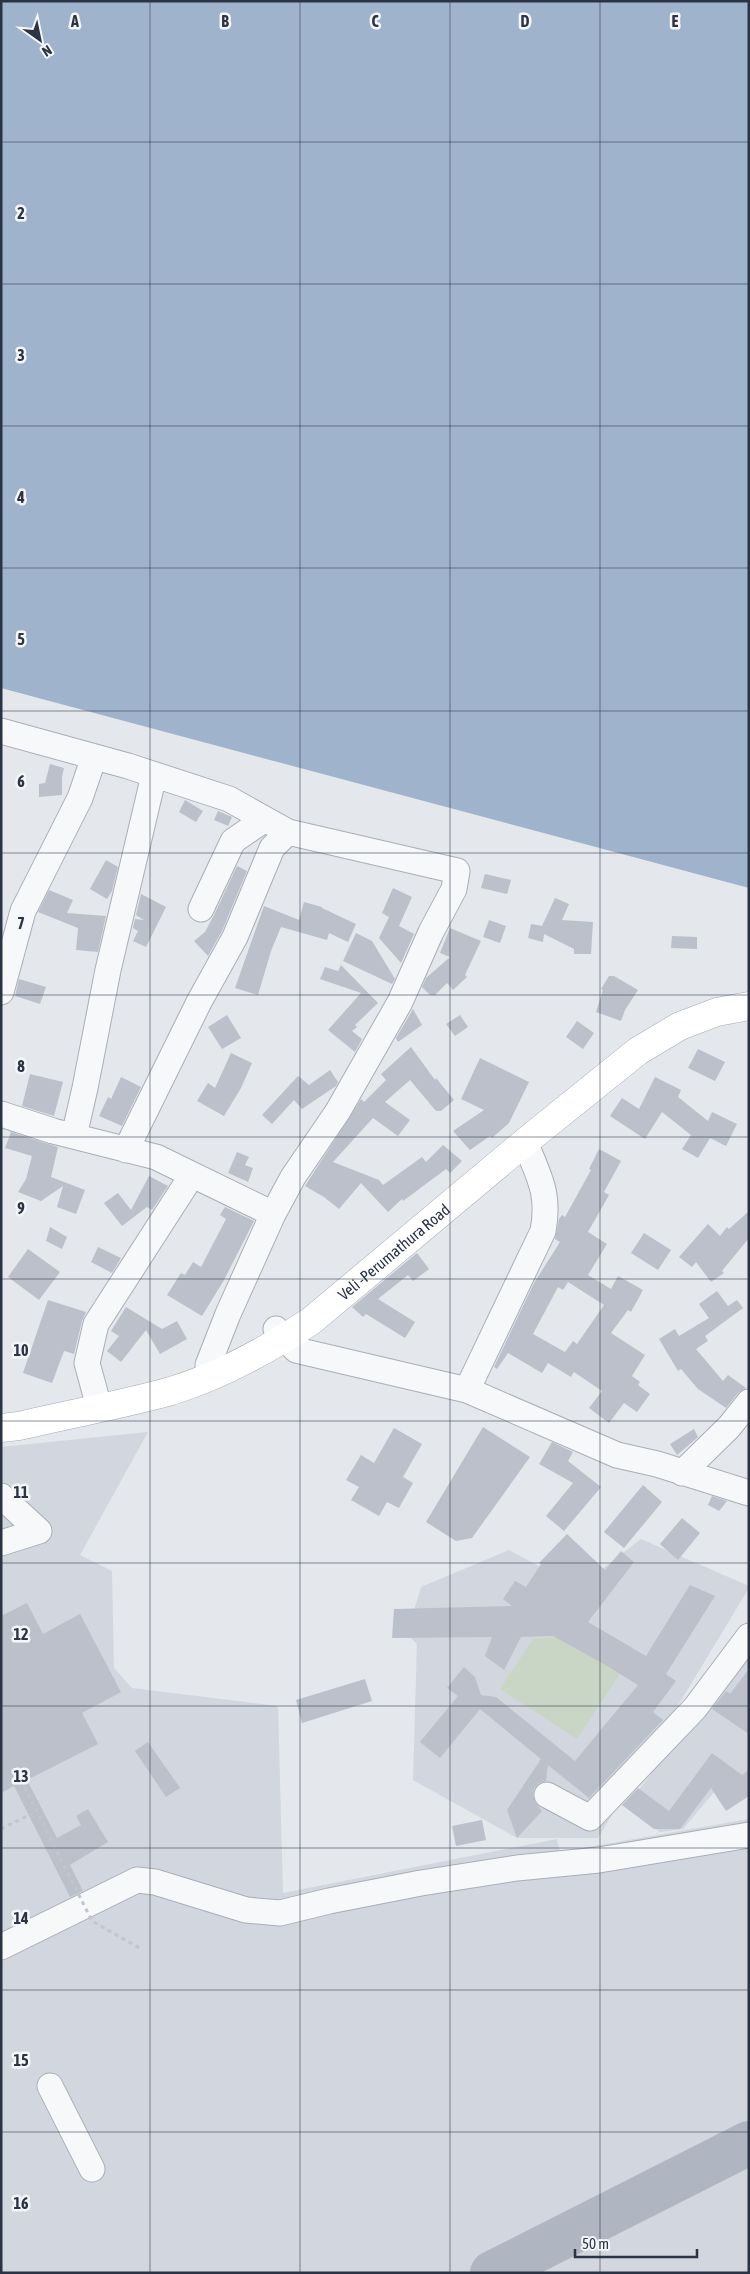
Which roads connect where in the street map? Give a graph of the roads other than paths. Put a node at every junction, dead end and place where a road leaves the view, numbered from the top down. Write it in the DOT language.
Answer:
graph roads {
  1 [pos="1,731"];
  2 [pos="94,757"];
  3 [pos="154,775"];
  4 [pos="265,819"];
  5 [pos="288,832"];
  6 [pos="201,909"];
  7 [pos="1,992"];
  8 [pos="749,994"];
  9 [pos="749,1006"];
  10 [pos="1,1114"];
  11 [pos="74,1136"];
  12 [pos="525,1142"];
  13 [pos="126,1150"];
  14 [pos="192,1175"];
  15 [pos="272,1214"];
  16 [pos="280,1334"];
  17 [pos="208,1365"];
  18 [pos="467,1390"];
  19 [pos="96,1396"];
  20 [pos="749,1402"];
  21 [pos="1,1413"];
  22 [pos="1,1428"];
  23 [pos="682,1473"];
  24 [pos="749,1493"];
  25 [pos="1,1496"];
  26 [pos="1,1542"];
  27 [pos="749,1636"];
  28 [pos="547,1795"];
  29 [pos="749,1835"];
  30 [pos="1,1947"];
  31 [pos="50,2086"];
  32 [pos="92,2169"];
  1 -- 2 [label="street"];
  2 -- 3 [label="street"];
  2 -- 7 [label="street"];
  3 -- 4 [label="street"];
  3 -- 11 [label="street"];
  4 -- 5 [label="street"];
  4 -- 6 [label="street"];
  5 -- 13 [label="street"];
  5 -- 15 [label="street"];
  8 -- 16 [label="main road"];
  9 -- 12 [label="main road, Veli -Perumathura Road"];
  10 -- 11 [label="street"];
  11 -- 13 [label="street"];
  12 -- 16 [label="main road, Veli -Perumathura Road"];
  12 -- 18 [label="street"];
  13 -- 14 [label="street"];
  14 -- 15 [label="street"];
  14 -- 19 [label="street"];
  15 -- 17 [label="street"];
  16 -- 17 [label="main road"];
  16 -- 18 [label="street"];
  16 -- 22 [label="main road, Veli -Perumathura Road"];
  17 -- 19 [label="main road"];
  18 -- 23 [label="street"];
  19 -- 21 [label="main road"];
  20 -- 23 [label="street"];
  23 -- 24 [label="street"];
  25 -- 26 [label="street"];
  27 -- 28 [label="street"];
  29 -- 30 [label="street"];
  31 -- 32 [label="street"];
}
